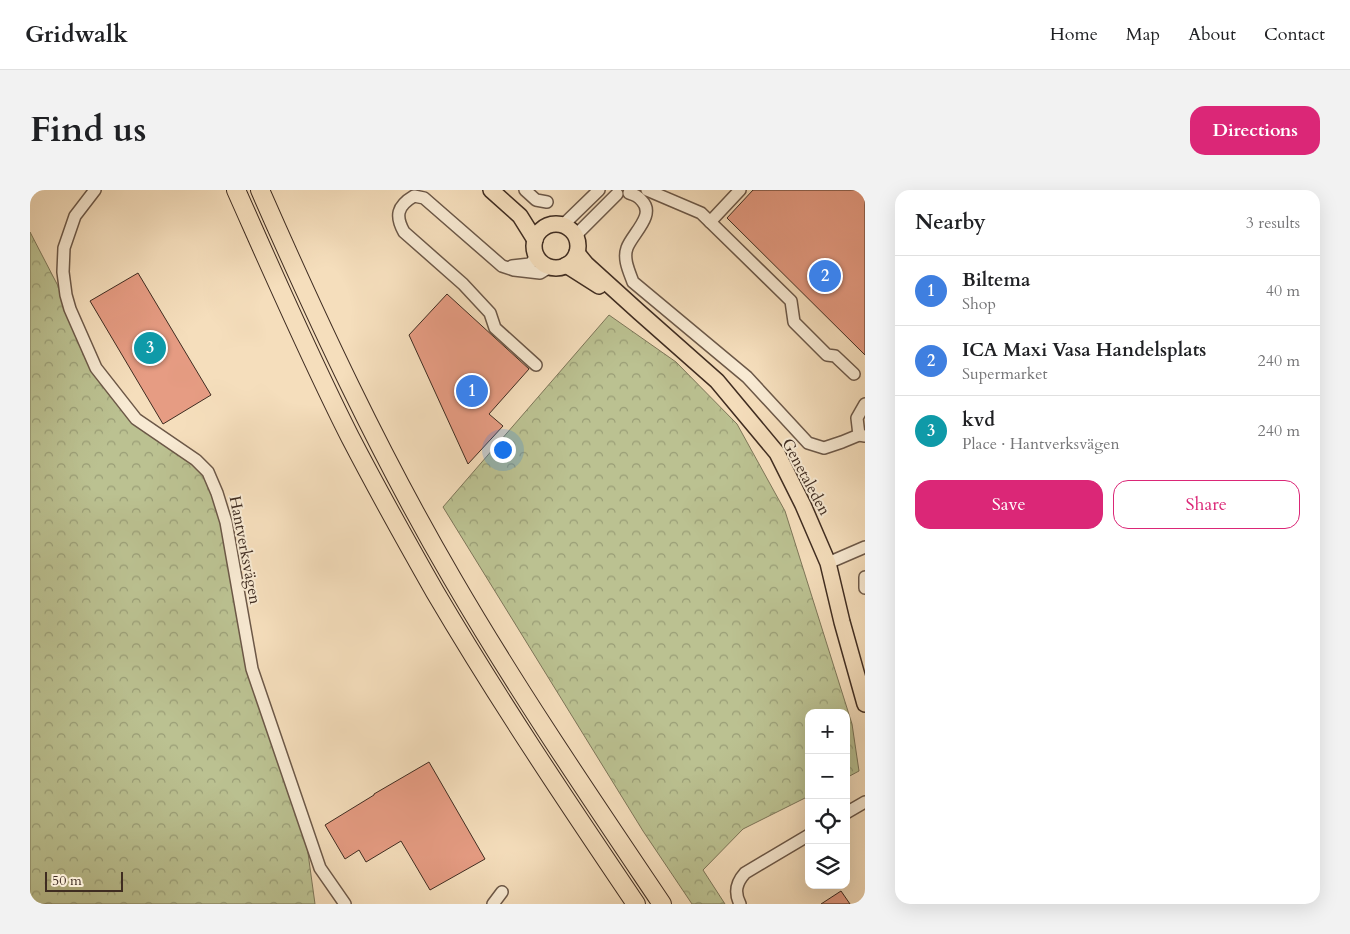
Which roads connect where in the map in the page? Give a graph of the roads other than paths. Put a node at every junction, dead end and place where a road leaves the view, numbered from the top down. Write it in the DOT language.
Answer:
graph roads {
  1 [pos="95,190"];
  2 [pos="236,190"];
  3 [pos="260,190"];
  4 [pos="491,190"];
  5 [pos="525,190"];
  6 [pos="598,190"];
  7 [pos="647,190"];
  8 [pos="740,190"];
  9 [pos="614,192"];
  10 [pos="631,192"];
  11 [pos="547,202"];
  12 [pos="520,216"];
  13 [pos="710,222"];
  14 [pos="563,225"];
  15 [pos="547,226"];
  16 [pos="576,235"];
  17 [pos="535,240"];
  18 [pos="577,253"];
  19 [pos="537,256"];
  20 [pos="566,265"];
  21 [pos="502,266"];
  22 [pos="550,267"];
  23 [pos="639,312"];
  24 [pos="536,365"];
  25 [pos="854,374"];
  26 [pos="865,404"];
  27 [pos="862,435"];
  28 [pos="865,547"];
  29 [pos="828,563"];
  30 [pos="865,577"];
  31 [pos="865,588"];
  32 [pos="865,704"];
  33 [pos="865,802"];
  34 [pos="850,811"];
  35 [pos="805,837"];
  36 [pos="502,892"];
  37 [pos="345,904"];
  38 [pos="493,904"];
  39 [pos="636,904"];
  40 [pos="662,904"];
  41 [pos="740,904"];
  1 -- 37 [label="street, Hantverksvägen"];
  2 -- 39 [label="highway"];
  3 -- 40 [label="highway"];
  4 -- 12 [label="main road"];
  5 -- 11 [label="street"];
  6 -- 14 [label="street"];
  7 -- 13 [label="street"];
  8 -- 13 [label="street"];
  9 -- 10 [label="street"];
  9 -- 16 [label="street"];
  10 -- 27 [label="street"];
  12 -- 15 [label="main road"];
  12 -- 17 [label="main road"];
  13 -- 25 [label="street"];
  14 -- 15 [label="main road"];
  14 -- 16 [label="main road"];
  15 -- 17 [label="main road"];
  16 -- 18 [label="main road"];
  17 -- 19 [label="main road"];
  18 -- 20 [label="main road"];
  18 -- 23 [label="main road, Genetaleden"];
  19 -- 21 [label="street"];
  19 -- 22 [label="main road"];
  20 -- 22 [label="main road"];
  20 -- 23 [label="main road, Genetaleden"];
  21 -- 22 [label="street"];
  21 -- 24 [label="street"];
  23 -- 29 [label="main road, Genetaleden"];
  26 -- 27 [label="street"];
  28 -- 29 [label="street"];
  29 -- 32 [label="main road, Genetaleden"];
  30 -- 31 [label="street"];
  33 -- 34 [label="street"];
  35 -- 41 [label="street"];
  36 -- 38 [label="street"];
}
